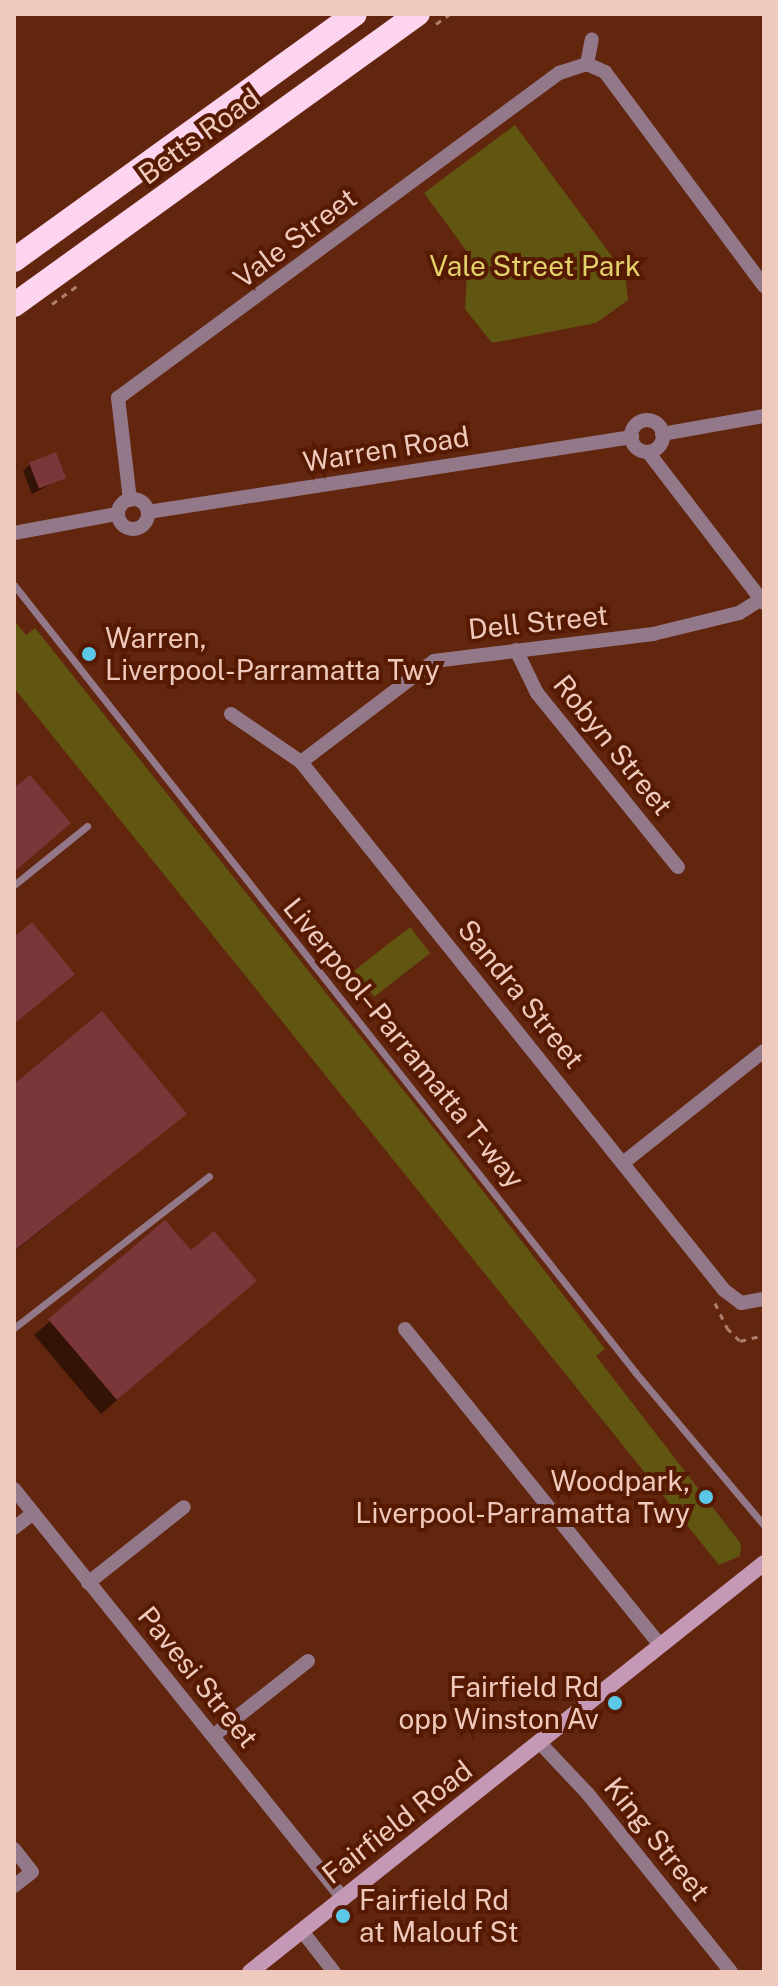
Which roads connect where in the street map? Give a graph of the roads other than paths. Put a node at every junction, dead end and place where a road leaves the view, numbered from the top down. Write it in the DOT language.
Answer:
graph roads {
  1 [pos="355,14"];
  2 [pos="418,14"];
  3 [pos="592,39"];
  4 [pos="587,64"];
  5 [pos="14,260"];
  6 [pos="764,286"];
  7 [pos="14,305"];
  8 [pos="764,416"];
  9 [pos="662,434"];
  10 [pos="632,437"];
  11 [pos="648,452"];
  12 [pos="130,500"];
  13 [pos="148,512"];
  14 [pos="117,514"];
  15 [pos="14,533"];
  16 [pos="14,585"];
  17 [pos="762,601"];
  18 [pos="516,650"];
  19 [pos="231,714"];
  20 [pos="301,762"];
  21 [pos="87,826"];
  22 [pos="678,867"];
  23 [pos="14,885"];
  24 [pos="764,1051"];
  25 [pos="623,1163"];
  26 [pos="209,1176"];
  27 [pos="764,1299"];
  28 [pos="14,1328"];
  29 [pos="405,1329"];
  30 [pos="14,1489"];
  31 [pos="184,1507"];
  32 [pos="33,1513"];
  33 [pos="764,1525"];
  34 [pos="14,1528"];
  35 [pos="764,1563"];
  36 [pos="88,1583"];
  37 [pos="660,1645"];
  38 [pos="308,1661"];
  39 [pos="213,1736"];
  40 [pos="539,1742"];
  41 [pos="14,1849"];
  42 [pos="14,1886"];
  43 [pos="343,1898"];
  44 [pos="302,1931"];
  45 [pos="250,1972"];
  46 [pos="334,1972"];
  47 [pos="731,1972"];
  1 -- 5 [label="highway, Betts Road"];
  2 -- 7 [label="highway, Betts Road"];
  3 -- 4 [label="street"];
  4 -- 6 [label="street"];
  4 -- 12 [label="street, Vale Street"];
  8 -- 9 [label="street"];
  9 -- 10 [label="street"];
  9 -- 11 [label="street"];
  10 -- 11 [label="street"];
  10 -- 13 [label="street, Warren Road"];
  11 -- 17 [label="street"];
  12 -- 13 [label="street"];
  12 -- 14 [label="street"];
  13 -- 14 [label="street"];
  14 -- 15 [label="street"];
  16 -- 33 [label="lane, Liverpool–Parramatta T-way"];
  17 -- 18 [label="street, Dell Street"];
  18 -- 20 [label="street, Dell Street"];
  18 -- 22 [label="street, Robyn Street"];
  19 -- 20 [label="street, Sandra Street"];
  20 -- 25 [label="street, Sandra Street"];
  21 -- 23 [label="lane"];
  24 -- 25 [label="street"];
  25 -- 27 [label="street, Sandra Street"];
  26 -- 28 [label="lane"];
  29 -- 37 [label="street"];
  30 -- 32 [label="street, Pavesi Street"];
  31 -- 36 [label="street"];
  32 -- 34 [label="street"];
  32 -- 36 [label="street, Pavesi Street"];
  35 -- 37 [label="main road, Fairfield Road"];
  36 -- 39 [label="street, Pavesi Street"];
  37 -- 40 [label="main road, Fairfield Road"];
  38 -- 39 [label="street"];
  39 -- 43 [label="street, Pavesi Street"];
  40 -- 43 [label="main road, Fairfield Road"];
  40 -- 47 [label="street, King Street"];
  41 -- 42 [label="street"];
  43 -- 44 [label="main road, Fairfield Road"];
  44 -- 45 [label="main road, Fairfield Road"];
  44 -- 46 [label="street"];
}
